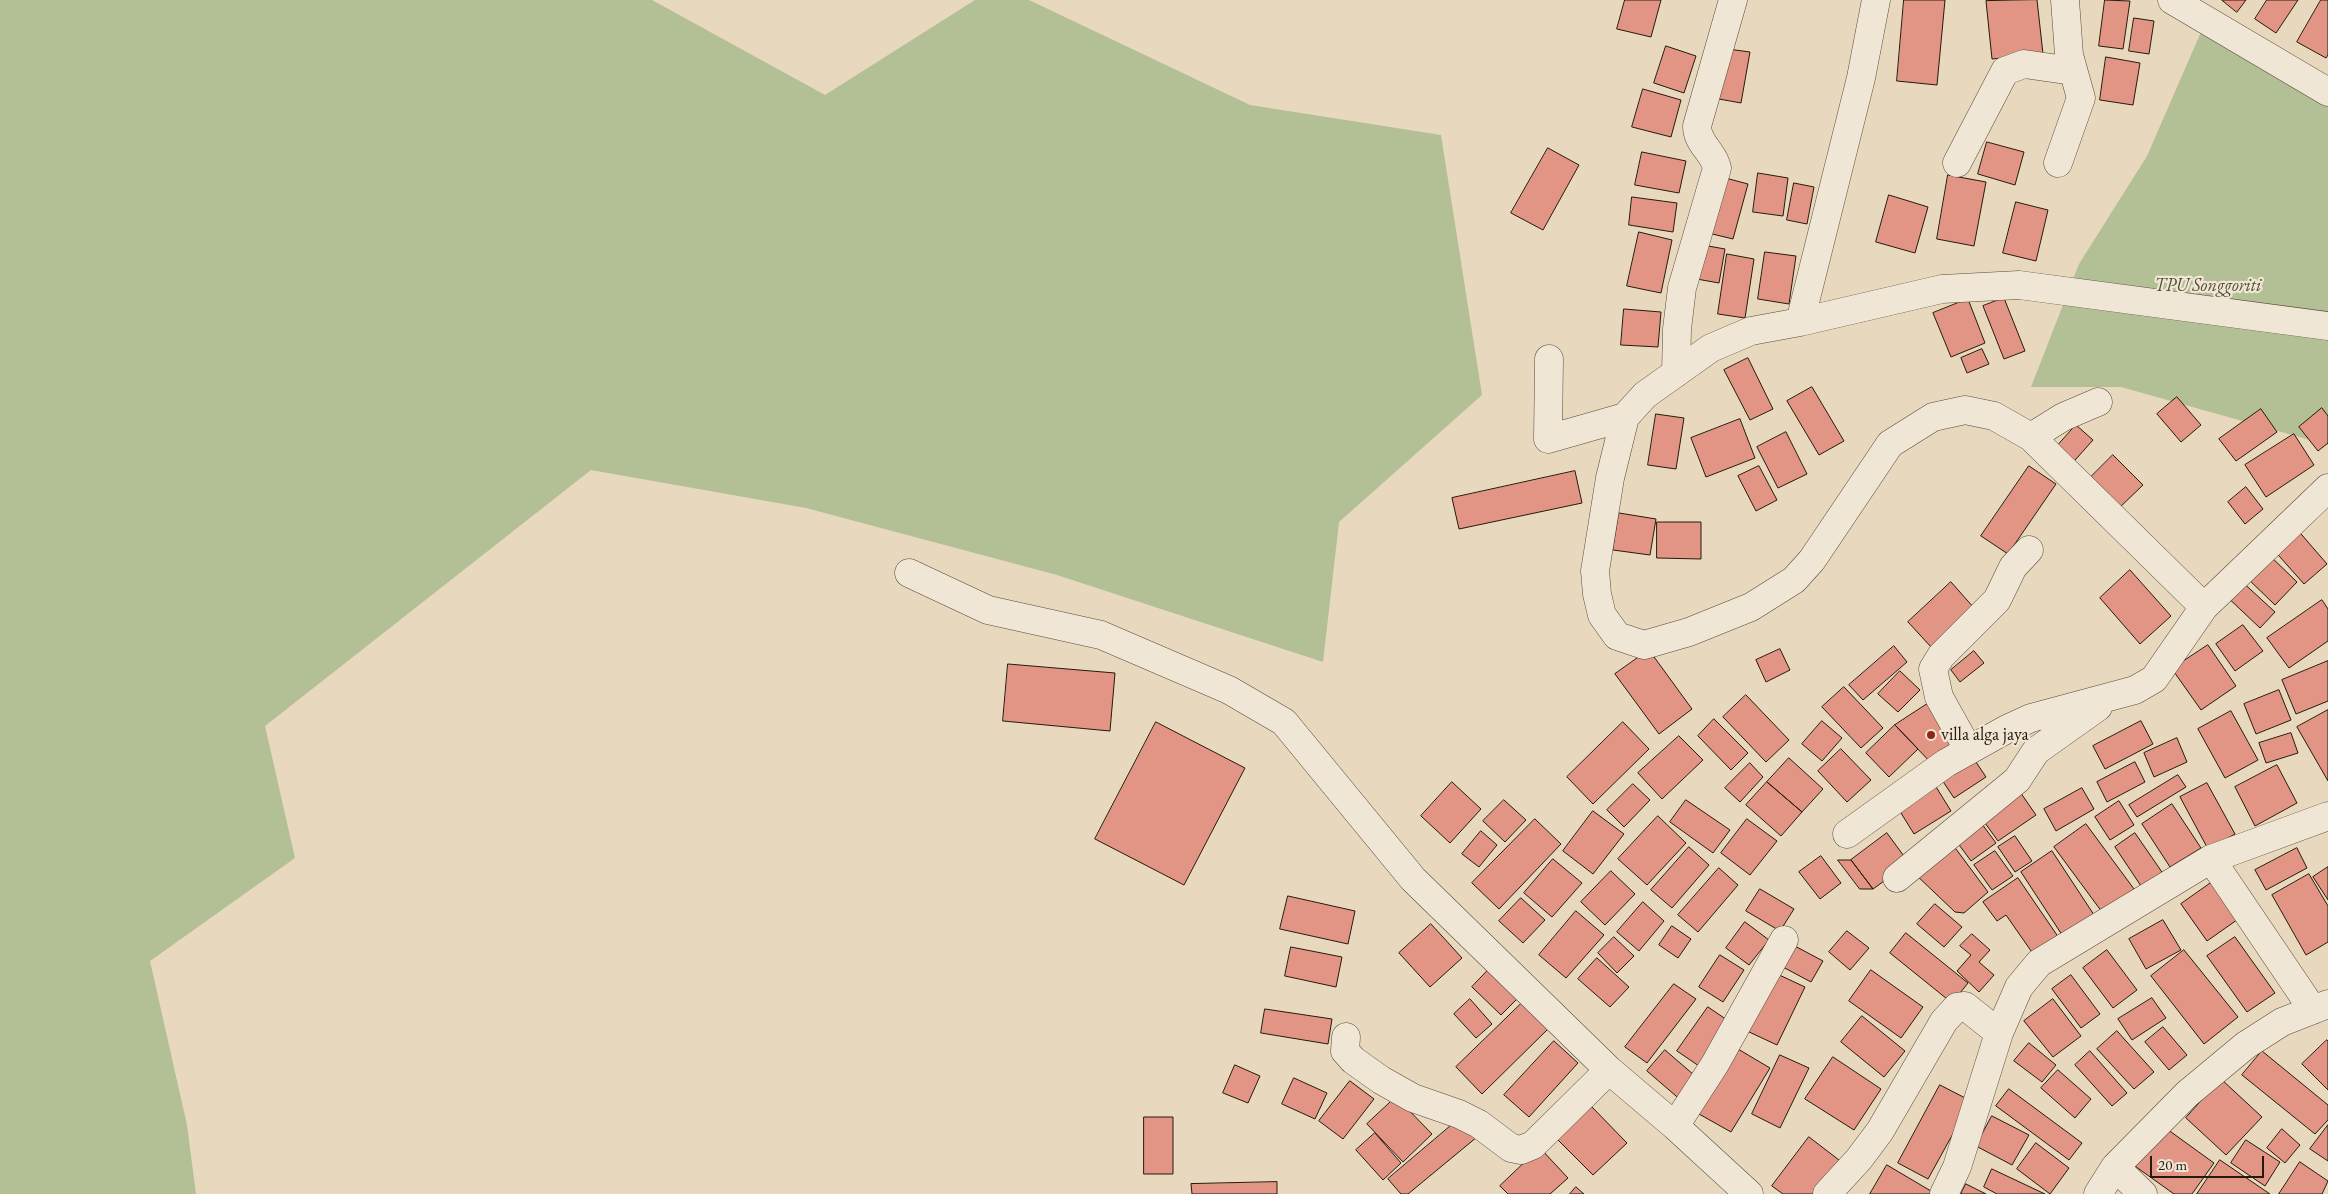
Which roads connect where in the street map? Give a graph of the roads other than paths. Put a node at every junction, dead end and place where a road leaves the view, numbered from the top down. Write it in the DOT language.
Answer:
graph roads {
  1 [pos="1733,0"];
  2 [pos="1876,0"];
  3 [pos="2065,0"];
  4 [pos="2172,0"];
  5 [pos="2073,71"];
  6 [pos="2328,92"];
  7 [pos="1957,163"];
  8 [pos="2058,163"];
  9 [pos="1800,322"];
  10 [pos="2328,326"];
  11 [pos="1549,360"];
  12 [pos="1676,373"];
  13 [pos="2098,402"];
  14 [pos="1625,417"];
  15 [pos="2031,438"];
  16 [pos="2328,488"];
  17 [pos="2029,550"];
  18 [pos="909,573"];
  19 [pos="2204,607"];
  20 [pos="2112,697"];
  21 [pos="1968,750"];
  22 [pos="2328,816"];
  23 [pos="1848,834"];
  24 [pos="2211,859"];
  25 [pos="1897,878"];
  26 [pos="1784,940"];
  27 [pos="2320,1007"];
  28 [pos="1999,1033"];
  29 [pos="1346,1037"];
  30 [pos="1609,1070"];
  31 [pos="1675,1126"];
  32 [pos="2115,1167"];
  33 [pos="1749,1194"];
  34 [pos="1828,1194"];
  35 [pos="1944,1194"];
  36 [pos="2098,1194"];
  37 [pos="2142,1194"];
  1 -- 12 [label="street"];
  2 -- 9 [label="street"];
  3 -- 5 [label="street"];
  4 -- 6 [label="street"];
  5 -- 7 [label="street"];
  5 -- 8 [label="street"];
  9 -- 10 [label="street"];
  9 -- 12 [label="street"];
  11 -- 14 [label="street"];
  12 -- 14 [label="street"];
  13 -- 15 [label="street"];
  14 -- 15 [label="street"];
  15 -- 19 [label="street"];
  16 -- 19 [label="street"];
  17 -- 21 [label="street"];
  18 -- 30 [label="street"];
  19 -- 20 [label="street"];
  20 -- 21 [label="street"];
  20 -- 25 [label="street"];
  21 -- 23 [label="street"];
  22 -- 24 [label="street"];
  24 -- 27 [label="street"];
  24 -- 28 [label="street"];
  26 -- 31 [label="street"];
  27 -- 32 [label="street"];
  28 -- 34 [label="street"];
  28 -- 35 [label="street"];
  29 -- 30 [label="street"];
  30 -- 31 [label="street"];
  31 -- 33 [label="street"];
  32 -- 36 [label="street"];
  32 -- 37 [label="street"];
}
